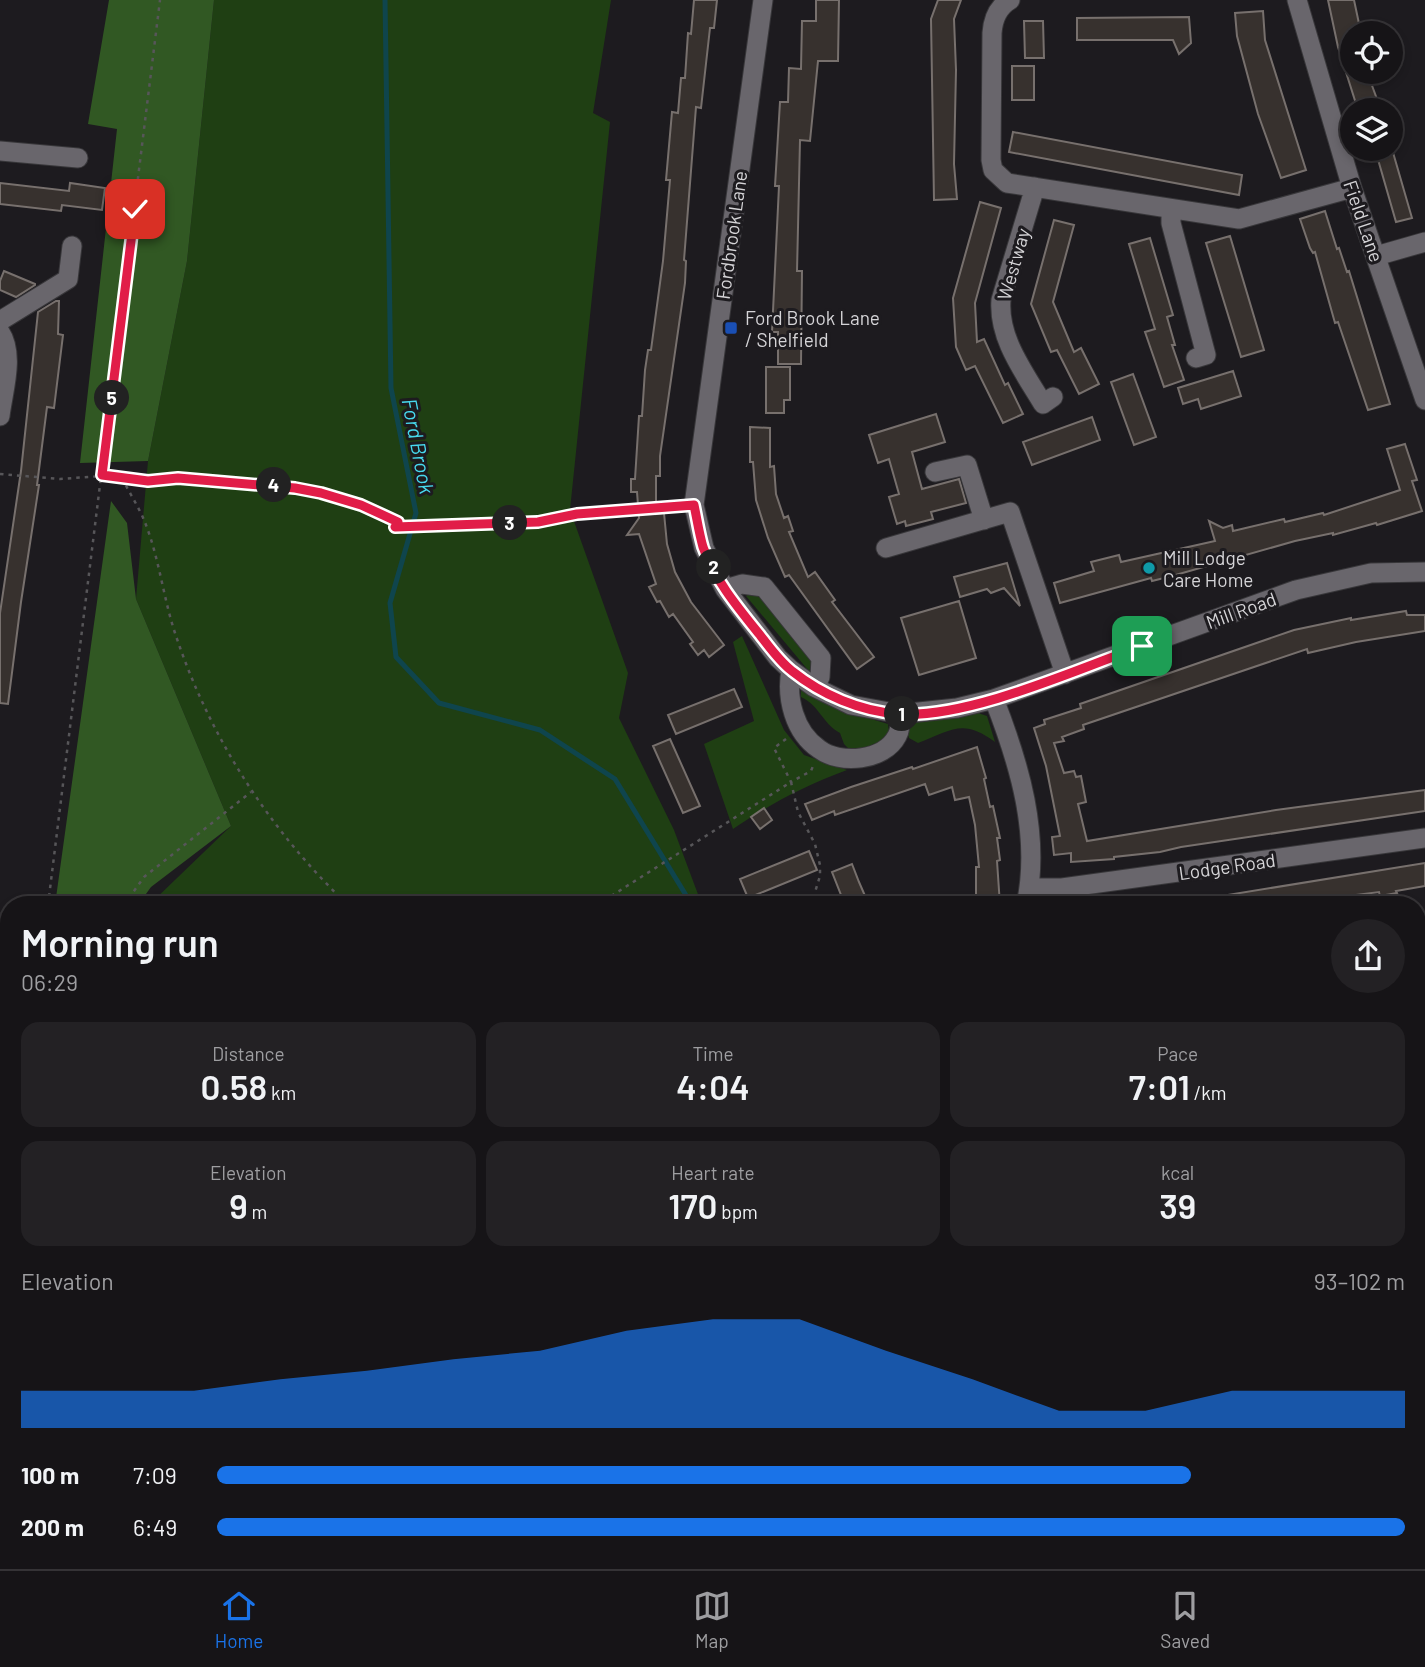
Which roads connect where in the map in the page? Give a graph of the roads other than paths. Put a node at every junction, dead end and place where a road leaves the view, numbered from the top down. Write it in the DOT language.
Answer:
graph roads {
  1 [pos="764,0"];
  2 [pos="1010,0"];
  3 [pos="1297,0"];
  4 [pos="0,151"];
  5 [pos="78,158"];
  6 [pos="1035,187"];
  7 [pos="1352,188"];
  8 [pos="1171,209"];
  9 [pos="1425,242"];
  10 [pos="72,246"];
  11 [pos="1376,256"];
  12 [pos="0,321"];
  13 [pos="0,332"];
  14 [pos="1196,358"];
  15 [pos="1053,397"];
  16 [pos="1425,400"];
  17 [pos="0,416"];
  18 [pos="935,472"];
  19 [pos="984,520"];
  20 [pos="886,548"];
  21 [pos="1425,572"];
  22 [pos="725,589"];
  23 [pos="790,670"];
  24 [pos="1065,674"];
  25 [pos="814,687"];
  26 [pos="994,699"];
  27 [pos="871,710"];
  28 [pos="900,714"];
  29 [pos="1425,838"];
  30 [pos="1027,896"];
  1 -- 22 [label="street, Fordbrook Lane"];
  2 -- 6 [label="street"];
  3 -- 7 [label="street, Field Lane"];
  4 -- 5 [label="street"];
  6 -- 8 [label="street"];
  6 -- 15 [label="street, Westway"];
  7 -- 8 [label="street"];
  7 -- 11 [label="street, Field Lane"];
  8 -- 14 [label="street"];
  9 -- 11 [label="street"];
  10 -- 12 [label="street"];
  11 -- 16 [label="street, Field Lane"];
  13 -- 17 [label="street"];
  18 -- 19 [label="street"];
  19 -- 20 [label="street"];
  19 -- 24 [label="street"];
  21 -- 24 [label="street, Mill Road"];
  22 -- 23 [label="street, Fordbrook Lane"];
  22 -- 25 [label="street"];
  23 -- 25 [label="street, Fordbrook Lane"];
  23 -- 28 [label="street"];
  24 -- 26 [label="street, Mill Road"];
  25 -- 27 [label="street, Fordbrook Lane"];
  26 -- 28 [label="street, Mill Road"];
  26 -- 30 [label="street"];
  27 -- 28 [label="street, Mill Road"];
  29 -- 30 [label="street, Lodge Road"];
}
